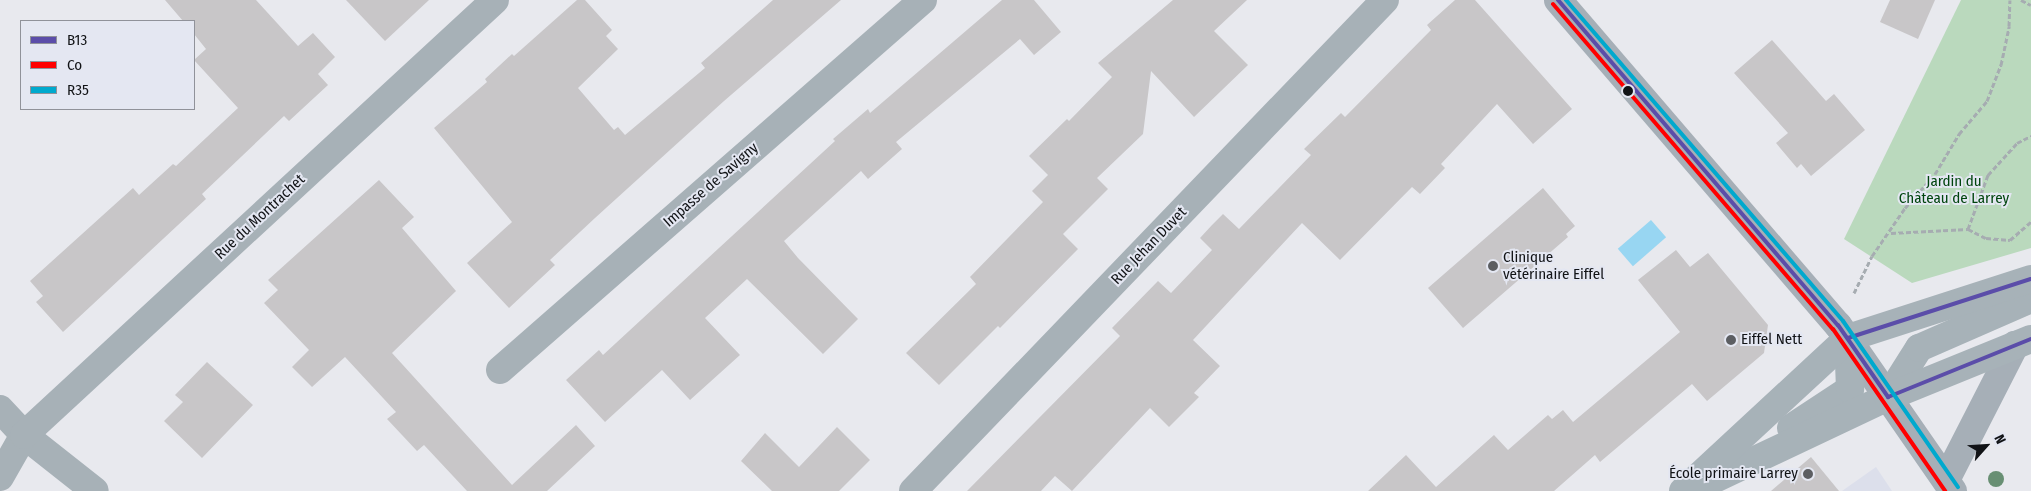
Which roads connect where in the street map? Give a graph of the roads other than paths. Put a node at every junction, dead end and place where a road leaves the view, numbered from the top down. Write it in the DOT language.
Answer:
graph roads {
  1 [pos="495,0"];
  2 [pos="923,0"];
  3 [pos="1385,0"];
  4 [pos="1558,0"];
  5 [pos="2031,279"];
  6 [pos="2031,299"];
  7 [pos="1848,338"];
  8 [pos="2023,342"];
  9 [pos="500,370"];
  10 [pos="1888,397"];
  11 [pos="0,409"];
  12 [pos="24,435"];
  13 [pos="0,477"];
  14 [pos="1717,478"];
  15 [pos="1950,486"];
  16 [pos="95,491"];
  17 [pos="912,491"];
  18 [pos="1683,491"];
  19 [pos="1689,491"];
  1 -- 12 [label="street, Rue du Montrachet"];
  2 -- 9 [label="street, Impasse de Savigny"];
  3 -- 17 [label="street, Rue Jehan Duvet"];
  4 -- 7 [label="main road"];
  5 -- 7 [label="main road"];
  6 -- 10 [label="main road"];
  7 -- 10 [label="main road"];
  7 -- 14 [label="main road"];
  7 -- 18 [label="main road"];
  8 -- 10 [label="main road"];
  8 -- 15 [label="main road"];
  10 -- 14 [label="main road"];
  10 -- 15 [label="main road"];
  11 -- 12 [label="street"];
  12 -- 13 [label="street, Rue du Montrachet"];
  12 -- 16 [label="street"];
  14 -- 19 [label="main road"];
}
